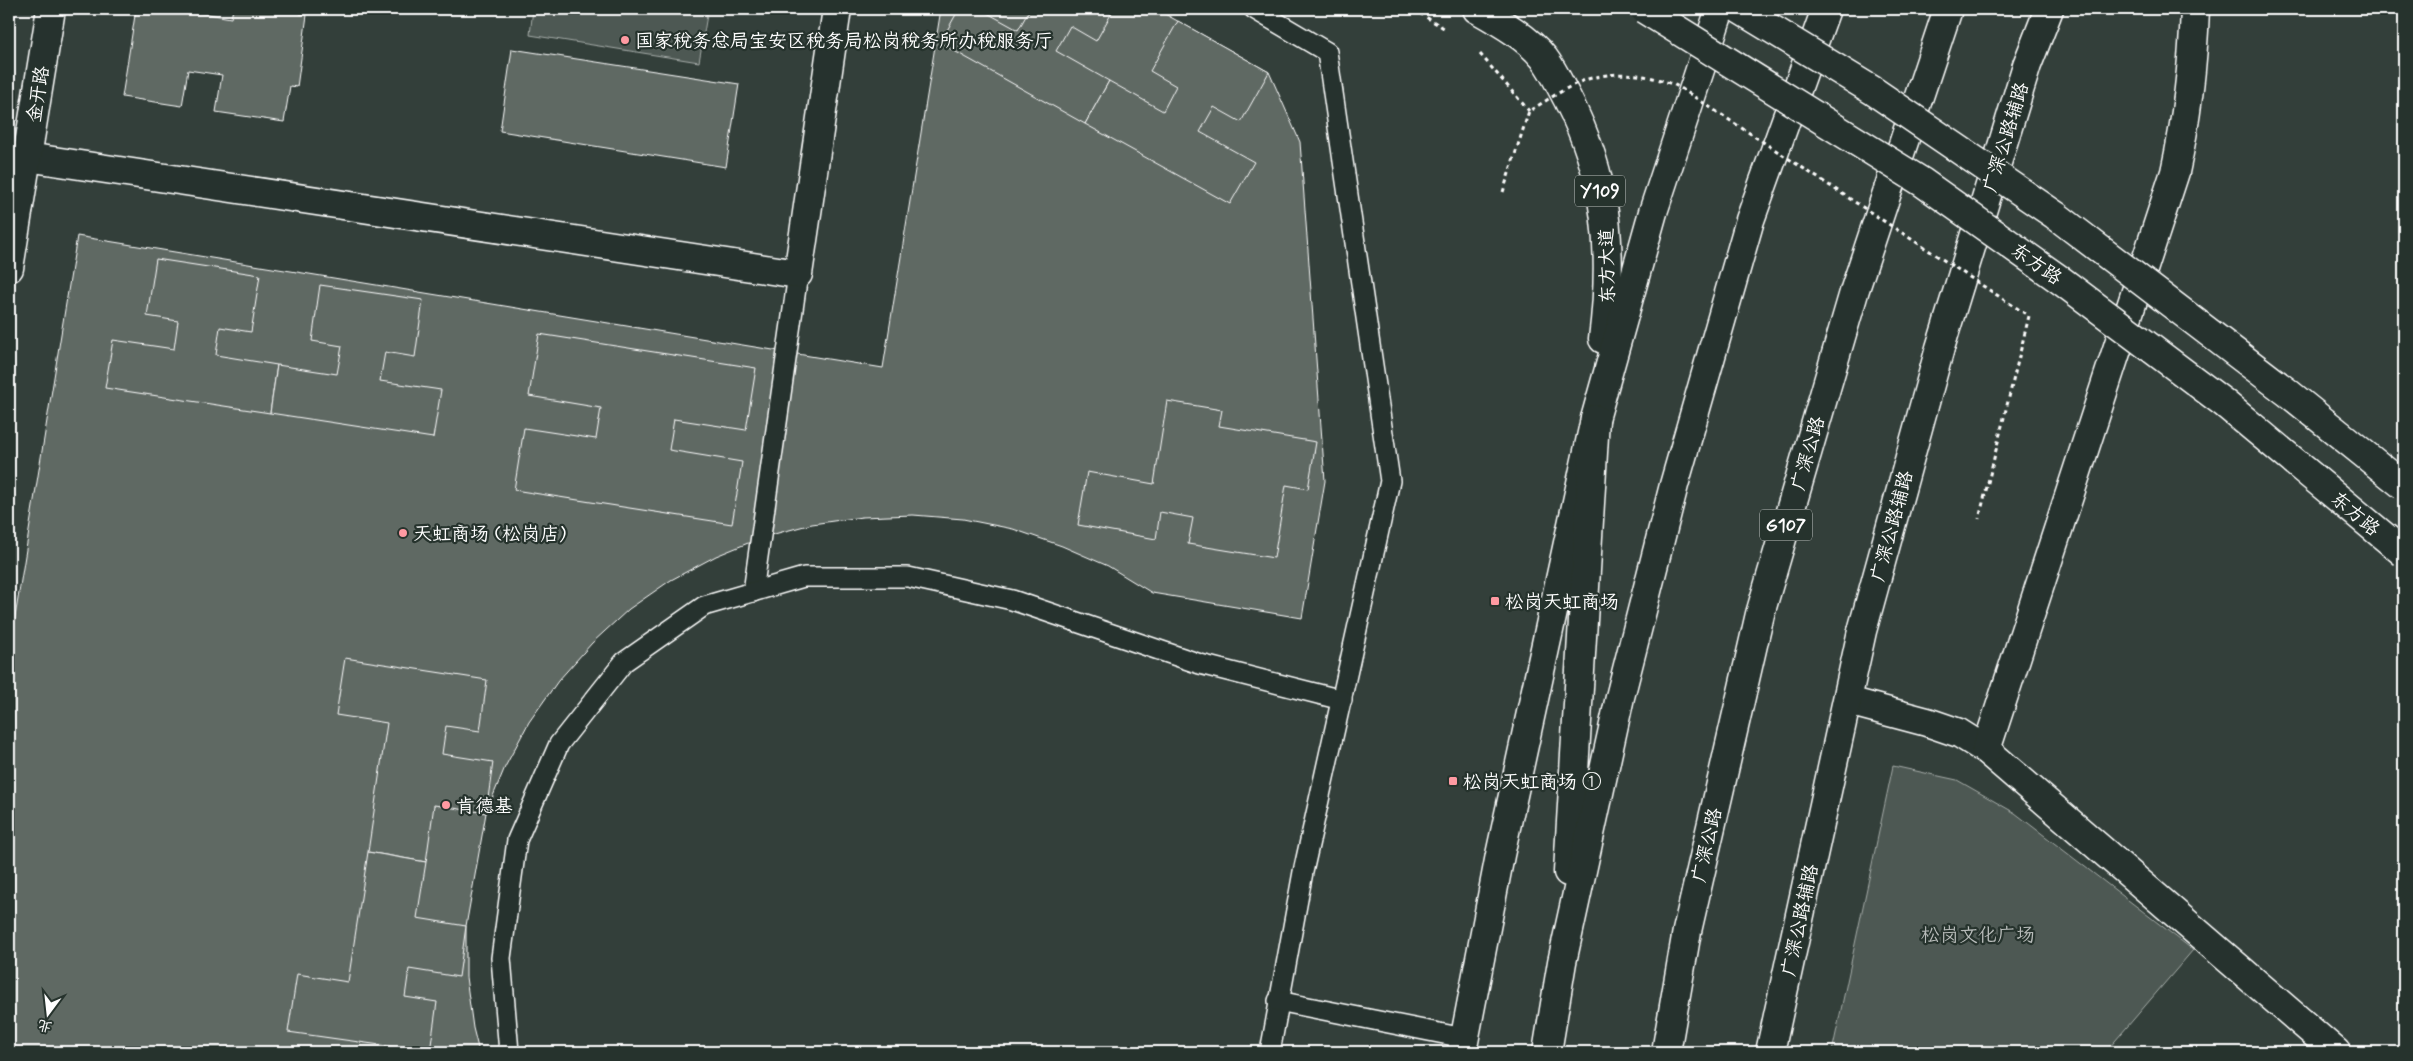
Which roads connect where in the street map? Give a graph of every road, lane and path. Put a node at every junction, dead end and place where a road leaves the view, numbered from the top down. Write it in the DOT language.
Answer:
graph roads {
  1 [pos="51,9"];
  2 [pos="837,9"];
  3 [pos="1254,9"];
  4 [pos="1412,9"];
  5 [pos="1477,9"];
  6 [pos="1644,9"];
  7 [pos="1720,9"];
  8 [pos="1739,9"];
  9 [pos="1826,9"];
  10 [pos="1948,9"];
  11 [pos="2048,9"];
  12 [pos="2195,9"];
  13 [pos="1516,18"];
  14 [pos="1450,32"];
  15 [pos="1479,53"];
  16 [pos="1529,111"];
  17 [pos="27,158"];
  18 [pos="1503,192"];
  19 [pos="9,268"];
  20 [pos="798,274"];
  21 [pos="1596,419"];
  22 [pos="2404,486"];
  23 [pos="1979,519"];
  24 [pos="2404,553"];
  25 [pos="753,592"];
  26 [pos="1342,700"];
  27 [pos="1848,702"];
  28 [pos="1986,750"];
  29 [pos="1562,962"];
  30 [pos="1278,1001"];
  31 [pos="1463,1045"];
  32 [pos="509,1052"];
  33 [pos="1270,1052"];
  34 [pos="1547,1052"];
  35 [pos="1666,1052"];
  36 [pos="1770,1052"];
  37 [pos="2336,1052"];
  1 -- 17 [label="main road, 金开路"];
  2 -- 20 [label="main road"];
  3 -- 26 [label="lane"];
  4 -- 14 [label="path"];
  5 -- 13 [label="main road, 东方大道 / Y109"];
  6 -- 24 [label="main road, 东方路, bridge"];
  7 -- 21 [label="main road"];
  8 -- 22 [label="main road, bridge"];
  9 -- 29 [label="main road"];
  10 -- 35 [label="main road, 广深公路 / G107"];
  11 -- 27 [label="main road, 广深公路辅路"];
  12 -- 28 [label="main road"];
  13 -- 21 [label="main road, 东方大道 / Y109"];
  15 -- 16 [label="path"];
  16 -- 18 [label="path, bridge"];
  16 -- 23 [label="path, bridge"];
  17 -- 19 [label="main road, 金开路"];
  17 -- 20 [label="main road"];
  20 -- 25 [label="lane"];
  21 -- 29 [label="main road"];
  21 -- 31 [label="main road"];
  25 -- 26 [label="lane"];
  25 -- 32 [label="lane"];
  26 -- 30 [label="lane"];
  27 -- 28 [label="main road"];
  27 -- 36 [label="main road, 广深公路辅路"];
  28 -- 37 [label="main road"];
  29 -- 34 [label="main road"];
  30 -- 31 [label="lane"];
  30 -- 33 [label="lane"];
}
